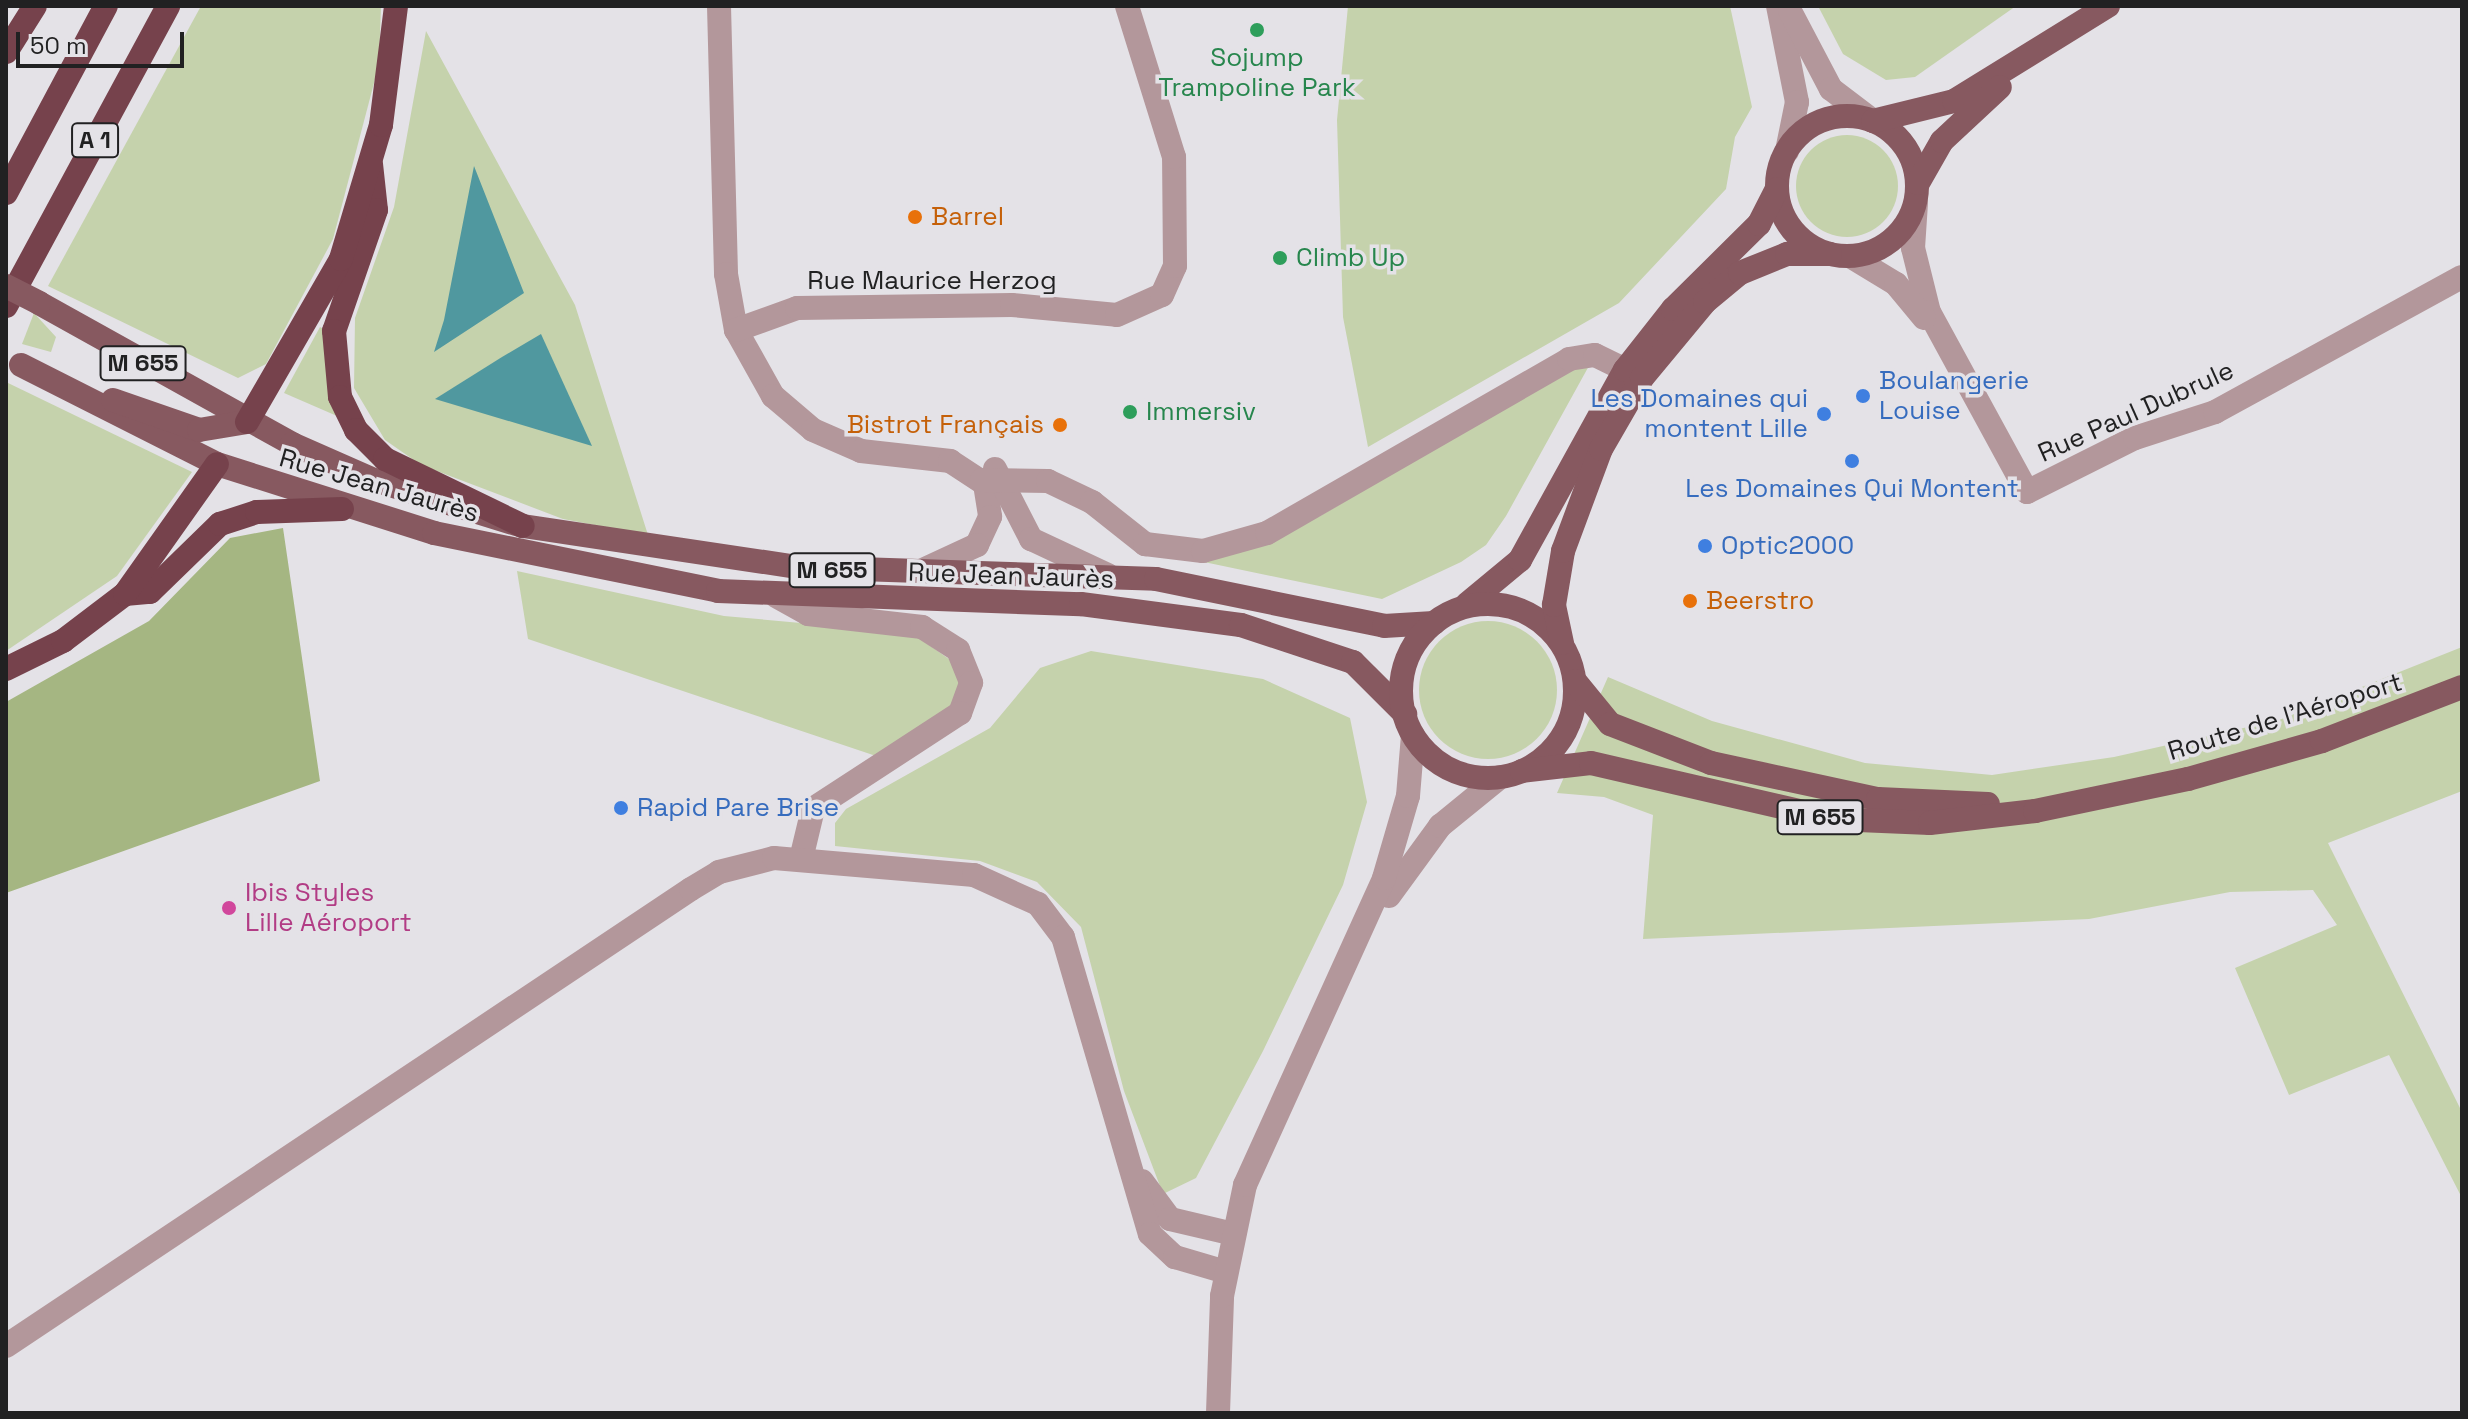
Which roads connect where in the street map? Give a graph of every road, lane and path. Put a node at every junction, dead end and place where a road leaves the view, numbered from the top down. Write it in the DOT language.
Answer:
graph roads {
  1 [pos="23,6"];
  2 [pos="35,6"];
  3 [pos="106,6"];
  4 [pos="168,6"];
  5 [pos="396,6"];
  6 [pos="719,6"];
  7 [pos="1127,6"];
  8 [pos="1778,6"];
  9 [pos="1788,6"];
  10 [pos="2108,6"];
  11 [pos="6,31"];
  12 [pos="2045,49"];
  13 [pos="6,52"];
  14 [pos="1873,121"];
  15 [pos="1787,151"];
  16 [pos="371,164"];
  17 [pos="1777,189"];
  18 [pos="6,193"];
  19 [pos="1917,193"];
  20 [pos="1840,255"];
  21 [pos="2462,277"];
  22 [pos="6,286"];
  23 [pos="6,306"];
  24 [pos="736,330"];
  25 [pos="1941,342"];
  26 [pos="13,362"];
  27 [pos="1634,374"];
  28 [pos="247,422"];
  29 [pos="217,464"];
  30 [pos="992,480"];
  31 [pos="342,509"];
  32 [pos="523,526"];
  33 [pos="917,571"];
  34 [pos="1108,575"];
  35 [pos="125,594"];
  36 [pos="776,596"];
  37 [pos="1456,610"];
  38 [pos="1434,623"];
  39 [pos="1565,649"];
  40 [pos="6,669"];
  41 [pos="1575,681"];
  42 [pos="2462,687"];
  43 [pos="1409,725"];
  44 [pos="1511,774"];
  45 [pos="2122,793"];
  46 [pos="801,859"];
  47 [pos="1345,970"];
  48 [pos="1129,1154"];
  49 [pos="1234,1234"];
  50 [pos="1226,1272"];
  51 [pos="6,1346"];
  52 [pos="1218,1413"];
  1 -- 11 [label="highway"];
  2 -- 13 [label="highway"];
  3 -- 18 [label="highway, A 1"];
  4 -- 23 [label="highway, A 1"];
  5 -- 16 [label="highway"];
  6 -- 24 [label="street"];
  7 -- 24 [label="street, Rue Maurice Herzog"];
  8 -- 15 [label="street"];
  9 -- 14 [label="street"];
  10 -- 12 [label="main road"];
  12 -- 14 [label="main road"];
  12 -- 19 [label="main road"];
  14 -- 15 [label="main road"];
  14 -- 19 [label="main road"];
  15 -- 17 [label="main road"];
  16 -- 28 [label="highway"];
  16 -- 32 [label="highway"];
  17 -- 20 [label="main road"];
  17 -- 27 [label="main road"];
  19 -- 20 [label="main road"];
  19 -- 25 [label="street, Rue Paul Dubrule"];
  20 -- 25 [label="street, Rue Paul Dubrule"];
  20 -- 27 [label="main road"];
  21 -- 25 [label="street, Rue Paul Dubrule"];
  22 -- 28 [label="main road, M 655, bridge"];
  24 -- 30 [label="street"];
  26 -- 28 [label="main road"];
  26 -- 29 [label="main road, M 655"];
  27 -- 30 [label="street"];
  27 -- 37 [label="main road"];
  27 -- 39 [label="main road"];
  28 -- 29 [label="main road"];
  28 -- 32 [label="main road, Rue Jean Jaurès / M 655"];
  29 -- 31 [label="main road, Rue Jean Jaurès / M 655"];
  29 -- 35 [label="highway"];
  30 -- 33 [label="street"];
  30 -- 34 [label="street"];
  31 -- 35 [label="highway"];
  31 -- 36 [label="main road, Rue Jean Jaurès / M 655"];
  32 -- 33 [label="main road, Rue Jean Jaurès / M 655"];
  33 -- 34 [label="main road, Rue Jean Jaurès / M 655"];
  34 -- 38 [label="main road, Rue Jean Jaurès / M 655"];
  35 -- 40 [label="highway"];
  36 -- 43 [label="main road, Rue Jean Jaurès / M 655"];
  36 -- 46 [label="street"];
  37 -- 38 [label="main road"];
  37 -- 39 [label="main road"];
  38 -- 43 [label="main road"];
  39 -- 41 [label="main road"];
  41 -- 44 [label="main road"];
  41 -- 45 [label="main road, Route de l'Aéroport / M 655"];
  42 -- 45 [label="main road, Route de l'Aéroport / M 655"];
  43 -- 44 [label="main road"];
  43 -- 47 [label="street, Route de l'Aéroport"];
  44 -- 45 [label="main road, Route de l'Aéroport / M 655"];
  44 -- 47 [label="street, Route de l'Aéroport"];
  46 -- 48 [label="street"];
  46 -- 51 [label="street"];
  47 -- 49 [label="street, Route de l'Aéroport"];
  48 -- 49 [label="street"];
  48 -- 50 [label="street"];
  49 -- 50 [label="street, Route de l'Aéroport"];
  50 -- 52 [label="street, Route de l'Aéroport"];
}
